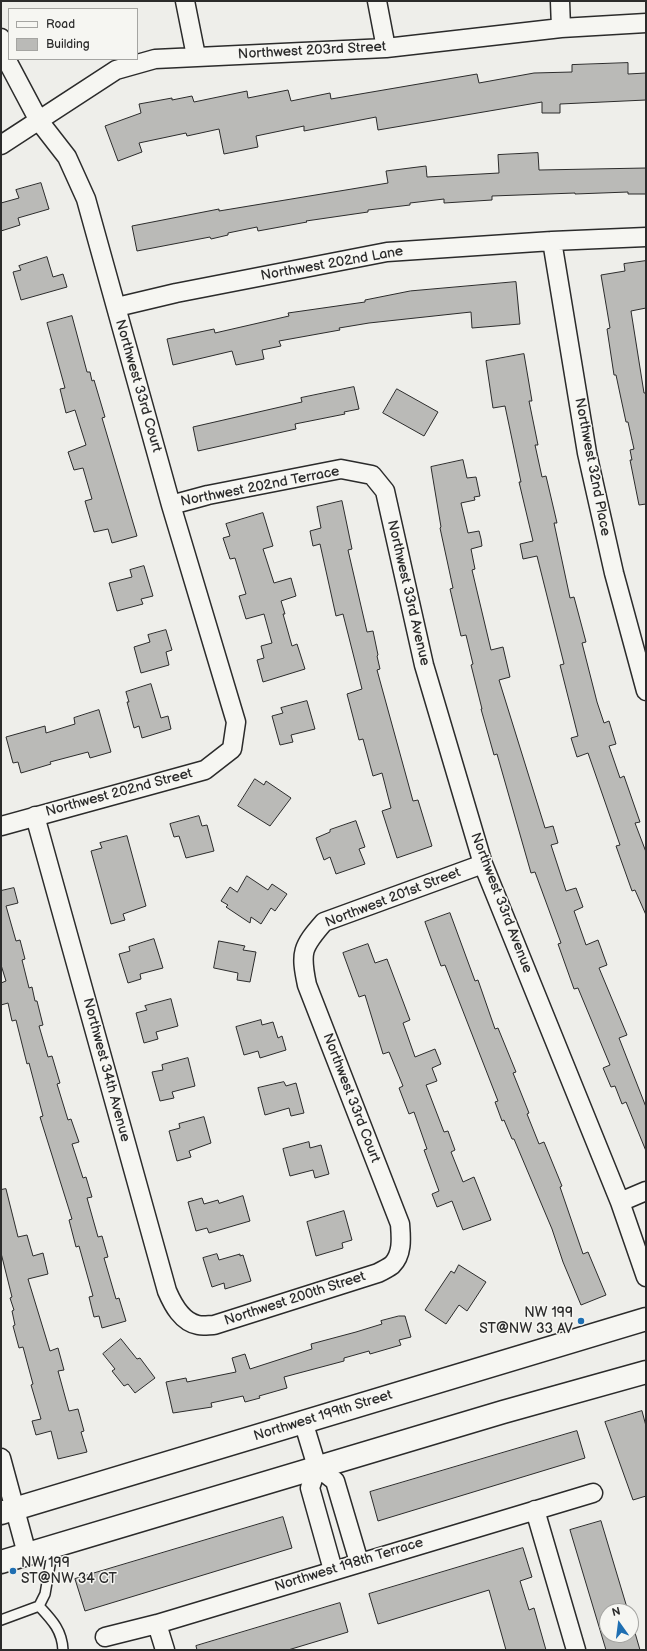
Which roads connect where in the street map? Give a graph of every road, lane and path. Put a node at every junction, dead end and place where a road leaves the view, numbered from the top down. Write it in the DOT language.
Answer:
graph roads {
  1 [pos="185,1"];
  2 [pos="377,1"];
  3 [pos="560,1"];
  4 [pos="646,23"];
  5 [pos="561,28"];
  6 [pos="1,38"];
  7 [pos="386,48"];
  8 [pos="196,56"];
  9 [pos="39,120"];
  10 [pos="1,145"];
  11 [pos="646,237"];
  12 [pos="552,241"];
  13 [pos="116,307"];
  14 [pos="372,475"];
  15 [pos="171,505"];
  16 [pos="646,691"];
  17 [pos="232,749"];
  18 [pos="35,816"];
  19 [pos="1,826"];
  20 [pos="483,864"];
  21 [pos="307,940"];
  22 [pos="646,1191"];
  23 [pos="620,1202"];
  24 [pos="398,1255"];
  25 [pos="646,1277"];
  26 [pos="186,1319"];
  27 [pos="646,1319"];
  28 [pos="646,1372"];
  29 [pos="303,1421"];
  30 [pos="1,1458"];
  31 [pos="316,1467"];
  32 [pos="592,1493"];
  33 [pos="536,1510"];
  34 [pos="8,1511"];
  35 [pos="53,1547"];
  36 [pos="27,1554"];
  37 [pos="1,1562"];
  38 [pos="359,1562"];
  39 [pos="333,1570"];
  40 [pos="39,1606"];
  41 [pos="1,1620"];
  42 [pos="156,1624"];
  43 [pos="106,1637"];
  44 [pos="63,1650"];
  45 [pos="165,1650"];
  46 [pos="576,1650"];
  1 -- 8 [label="street"];
  2 -- 7 [label="street"];
  3 -- 5 [label="street"];
  4 -- 5 [label="street, Northwest 203rd Street"];
  5 -- 7 [label="street, Northwest 203rd Street"];
  6 -- 9 [label="street, Northwest 33rd Court"];
  7 -- 8 [label="street, Northwest 203rd Street"];
  8 -- 9 [label="street, Northwest 203rd Street"];
  9 -- 10 [label="street, Northwest 203rd Street"];
  9 -- 13 [label="street, Northwest 33rd Court"];
  11 -- 12 [label="street, Northwest 202nd Lane"];
  12 -- 13 [label="street, Northwest 202nd Lane"];
  12 -- 16 [label="street, Northwest 32nd Place"];
  13 -- 15 [label="street, Northwest 33rd Court"];
  14 -- 15 [label="street, Northwest 202nd Terrace"];
  14 -- 20 [label="street, Northwest 33rd Avenue"];
  15 -- 17 [label="street, Northwest 33rd Court"];
  17 -- 18 [label="street, Northwest 202nd Street"];
  18 -- 19 [label="street, Northwest 202nd Street"];
  18 -- 26 [label="street, Northwest 34th Avenue"];
  20 -- 21 [label="street, Northwest 201st Street"];
  20 -- 23 [label="street, Northwest 33rd Avenue"];
  21 -- 24 [label="street, Northwest 33rd Court"];
  22 -- 23 [label="street"];
  23 -- 25 [label="street, Northwest 33rd Avenue"];
  24 -- 26 [label="street, Northwest 200th Street"];
  27 -- 29 [label="main road, Northwest 199th Street"];
  28 -- 31 [label="main road"];
  29 -- 31 [label="street"];
  29 -- 34 [label="main road, Northwest 199th Street"];
  30 -- 34 [label="street"];
  31 -- 35 [label="main road"];
  31 -- 38 [label="street"];
  31 -- 39 [label="street"];
  32 -- 33 [label="street, Northwest 198th Terrace"];
  33 -- 38 [label="street, Northwest 198th Terrace"];
  33 -- 46 [label="street"];
  34 -- 36 [label="street"];
  35 -- 36 [label="main road"];
  35 -- 40 [label="lane"];
  36 -- 37 [label="main road"];
  38 -- 39 [label="street, Northwest 198th Terrace"];
  39 -- 42 [label="street, Northwest 198th Terrace"];
  40 -- 41 [label="lane"];
  40 -- 44 [label="lane"];
  42 -- 43 [label="street, Northwest 198th Terrace"];
  42 -- 45 [label="street"];
}
